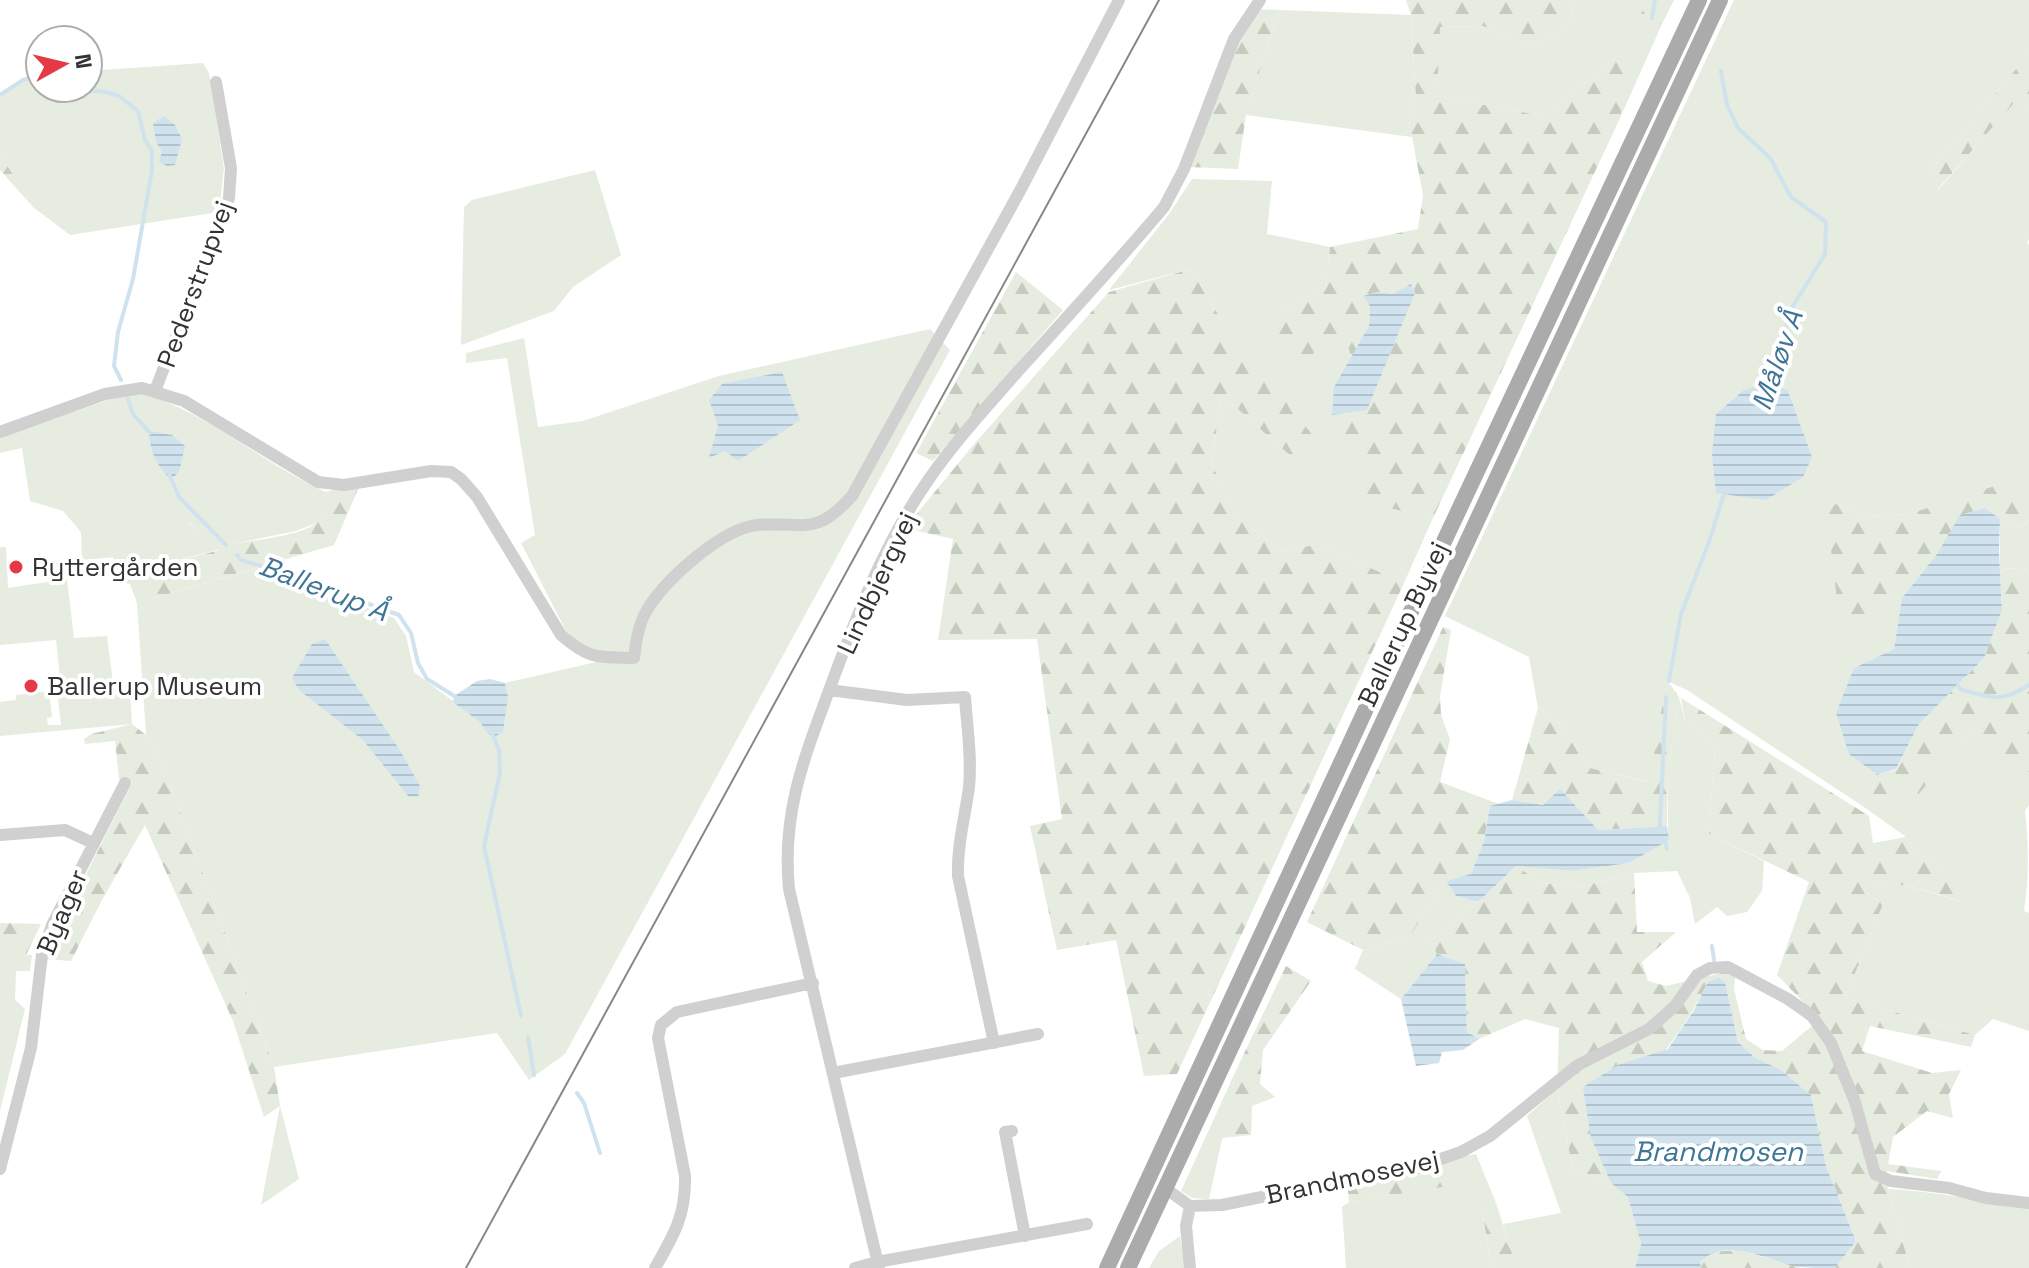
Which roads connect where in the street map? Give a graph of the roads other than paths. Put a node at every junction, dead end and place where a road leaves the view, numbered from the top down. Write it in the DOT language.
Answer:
graph roads {
  1 [pos="1119,0"];
  2 [pos="1260,0"];
  3 [pos="1699,0"];
  4 [pos="1720,0"];
  5 [pos="216,82"];
  6 [pos="155,391"];
  7 [pos="0,432"];
  8 [pos="829,690"];
  9 [pos="125,783"];
  10 [pos="0,835"];
  11 [pos="93,843"];
  12 [pos="813,983"];
  13 [pos="1038,1034"];
  14 [pos="994,1043"];
  15 [pos="833,1073"];
  16 [pos="1012,1131"];
  17 [pos="0,1169"];
  18 [pos="1165,1188"];
  19 [pos="2029,1203"];
  20 [pos="1190,1206"];
  21 [pos="1087,1224"];
  22 [pos="1025,1236"];
  23 [pos="878,1265"];
  24 [pos="655,1268"];
  25 [pos="855,1268"];
  26 [pos="1107,1268"];
  27 [pos="1128,1268"];
  28 [pos="1190,1268"];
  1 -- 6 [label="street, Pederstrupvej"];
  2 -- 8 [label="street, Lindbjergvej"];
  3 -- 26 [label="main road, Ballerup Byvej"];
  4 -- 18 [label="main road, Ballerup Byvej"];
  5 -- 6 [label="street, Pederstrupvej"];
  6 -- 7 [label="street, Pederstrupvej"];
  8 -- 12 [label="street, Lindbjergvej"];
  8 -- 14 [label="street"];
  9 -- 11 [label="street, Byager"];
  10 -- 11 [label="street, Byager"];
  11 -- 17 [label="street, Byager"];
  12 -- 15 [label="street, Lindbjergvej"];
  12 -- 24 [label="street"];
  13 -- 14 [label="street"];
  14 -- 15 [label="street"];
  15 -- 23 [label="street, Lindbjergvej"];
  16 -- 22 [label="street"];
  18 -- 20 [label="street"];
  18 -- 27 [label="main road, Ballerup Byvej"];
  19 -- 20 [label="street, Brandmosevej"];
  20 -- 28 [label="street"];
  21 -- 22 [label="street"];
  22 -- 23 [label="street"];
  23 -- 25 [label="street"];
}
